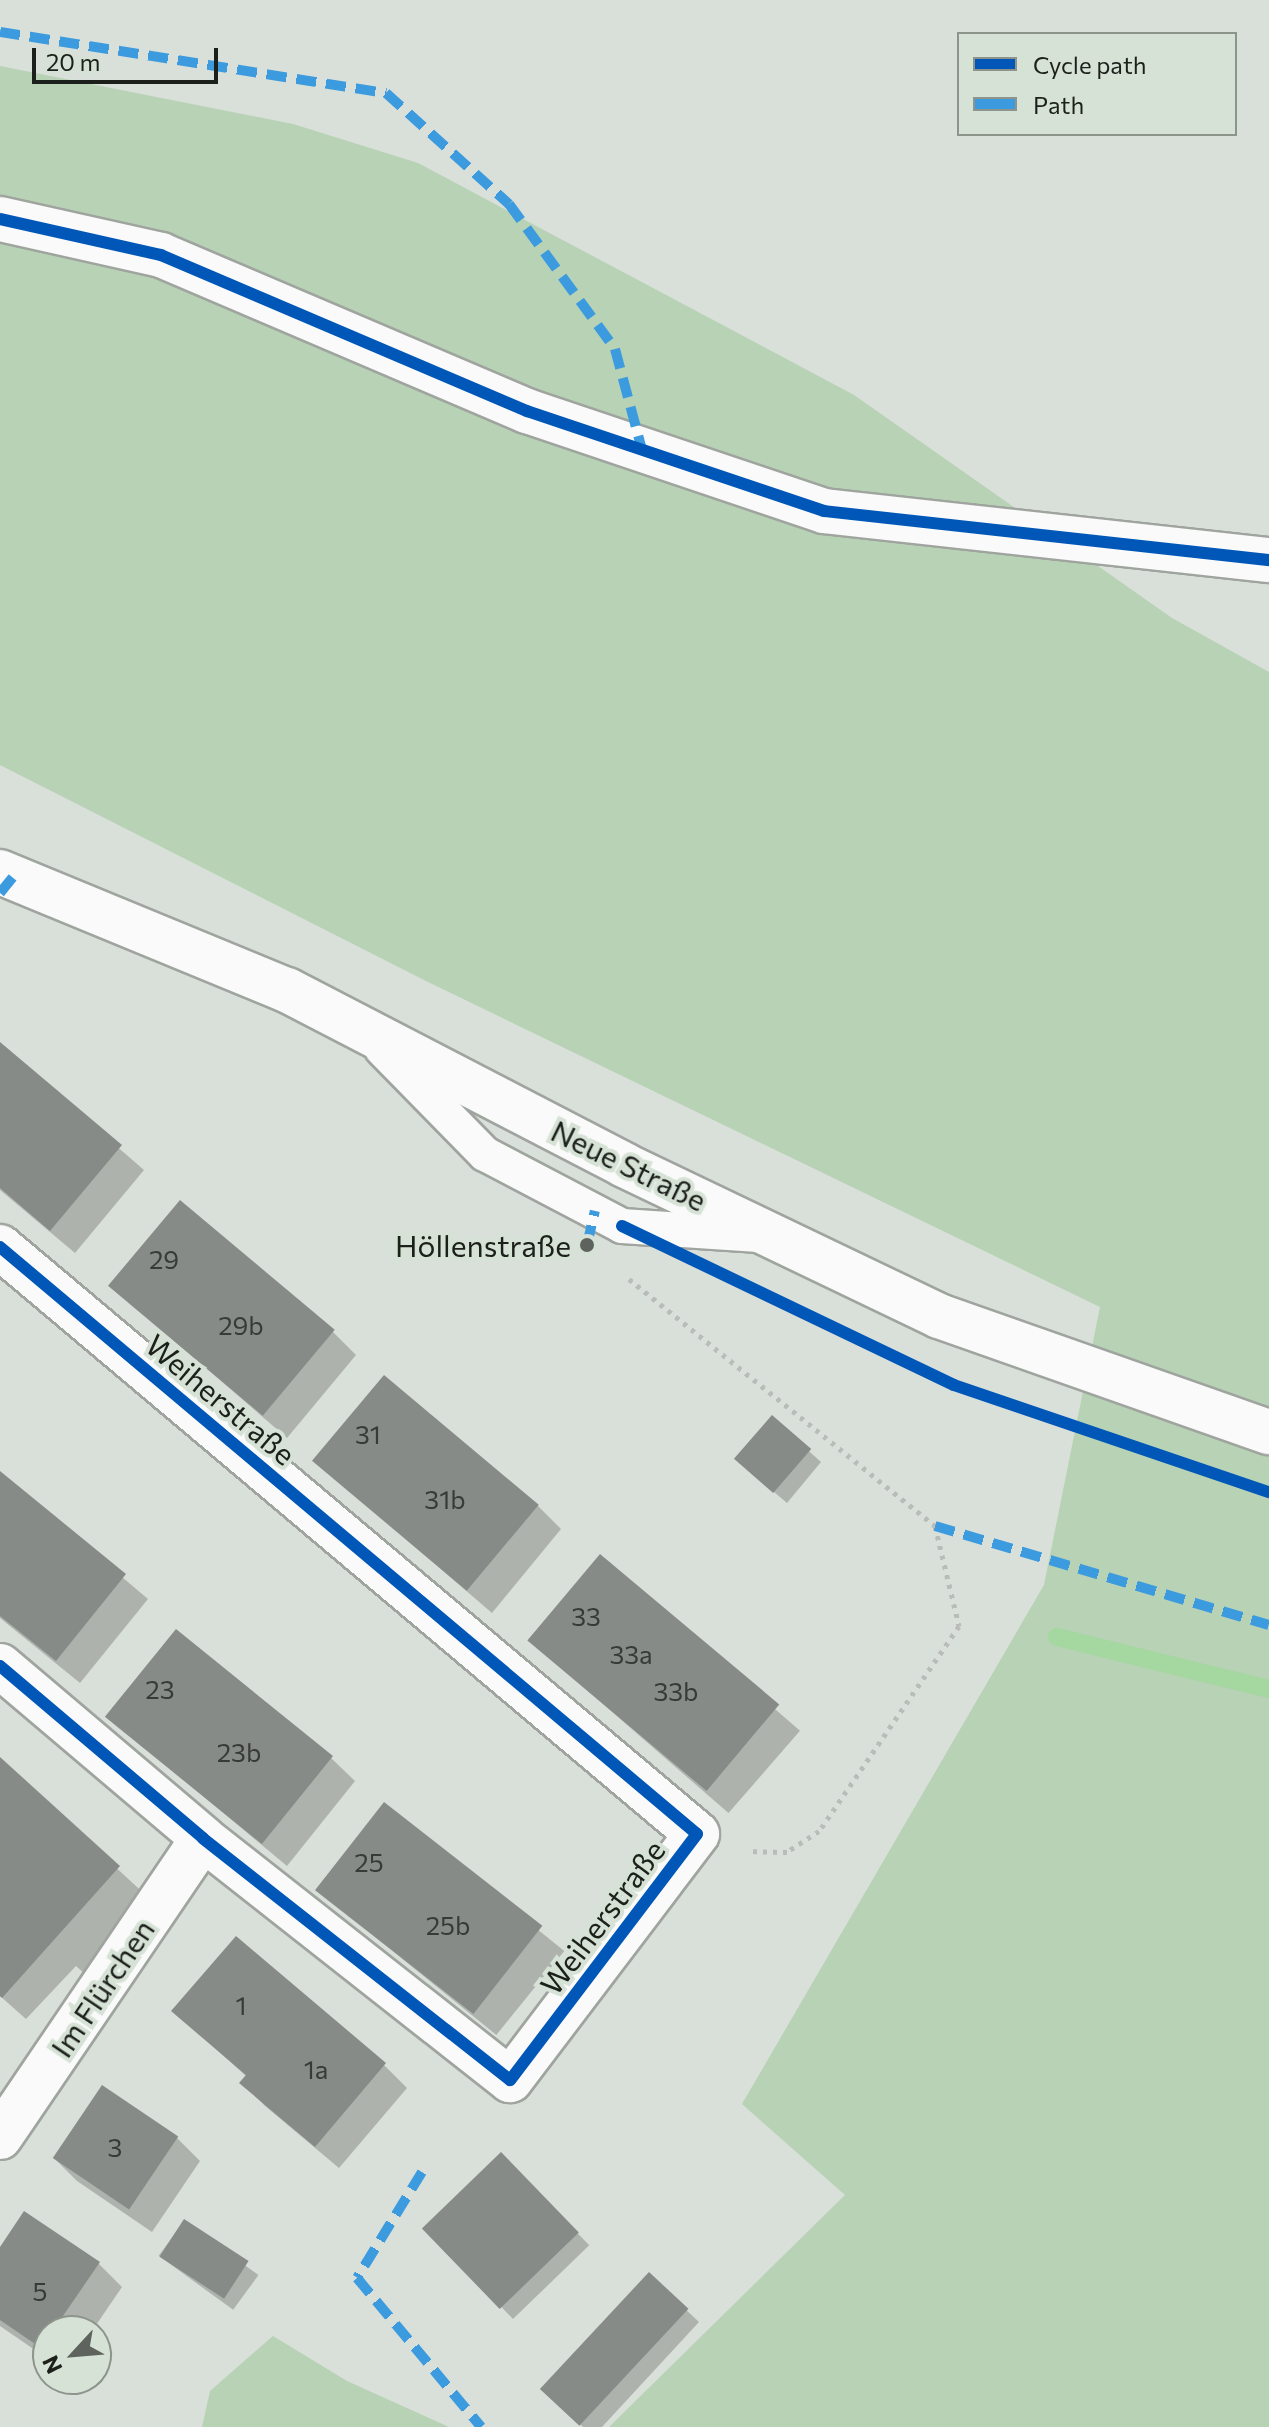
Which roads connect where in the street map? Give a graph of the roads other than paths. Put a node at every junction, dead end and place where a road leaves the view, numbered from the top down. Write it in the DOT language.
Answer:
graph roads {
  1 [pos="0,219"];
  2 [pos="1269,560"];
  3 [pos="4,876"];
  4 [pos="0,1247"];
  5 [pos="1269,1432"];
  6 [pos="0,1666"];
  7 [pos="203,1838"];
  8 [pos="0,2137"];
  1 -- 2 [label="street"];
  3 -- 5 [label="street, Neue Straße"];
  4 -- 7 [label="street, Weiherstraße"];
  6 -- 7 [label="street, Weiherstraße"];
  7 -- 8 [label="street, Im Flürchen"];
}
